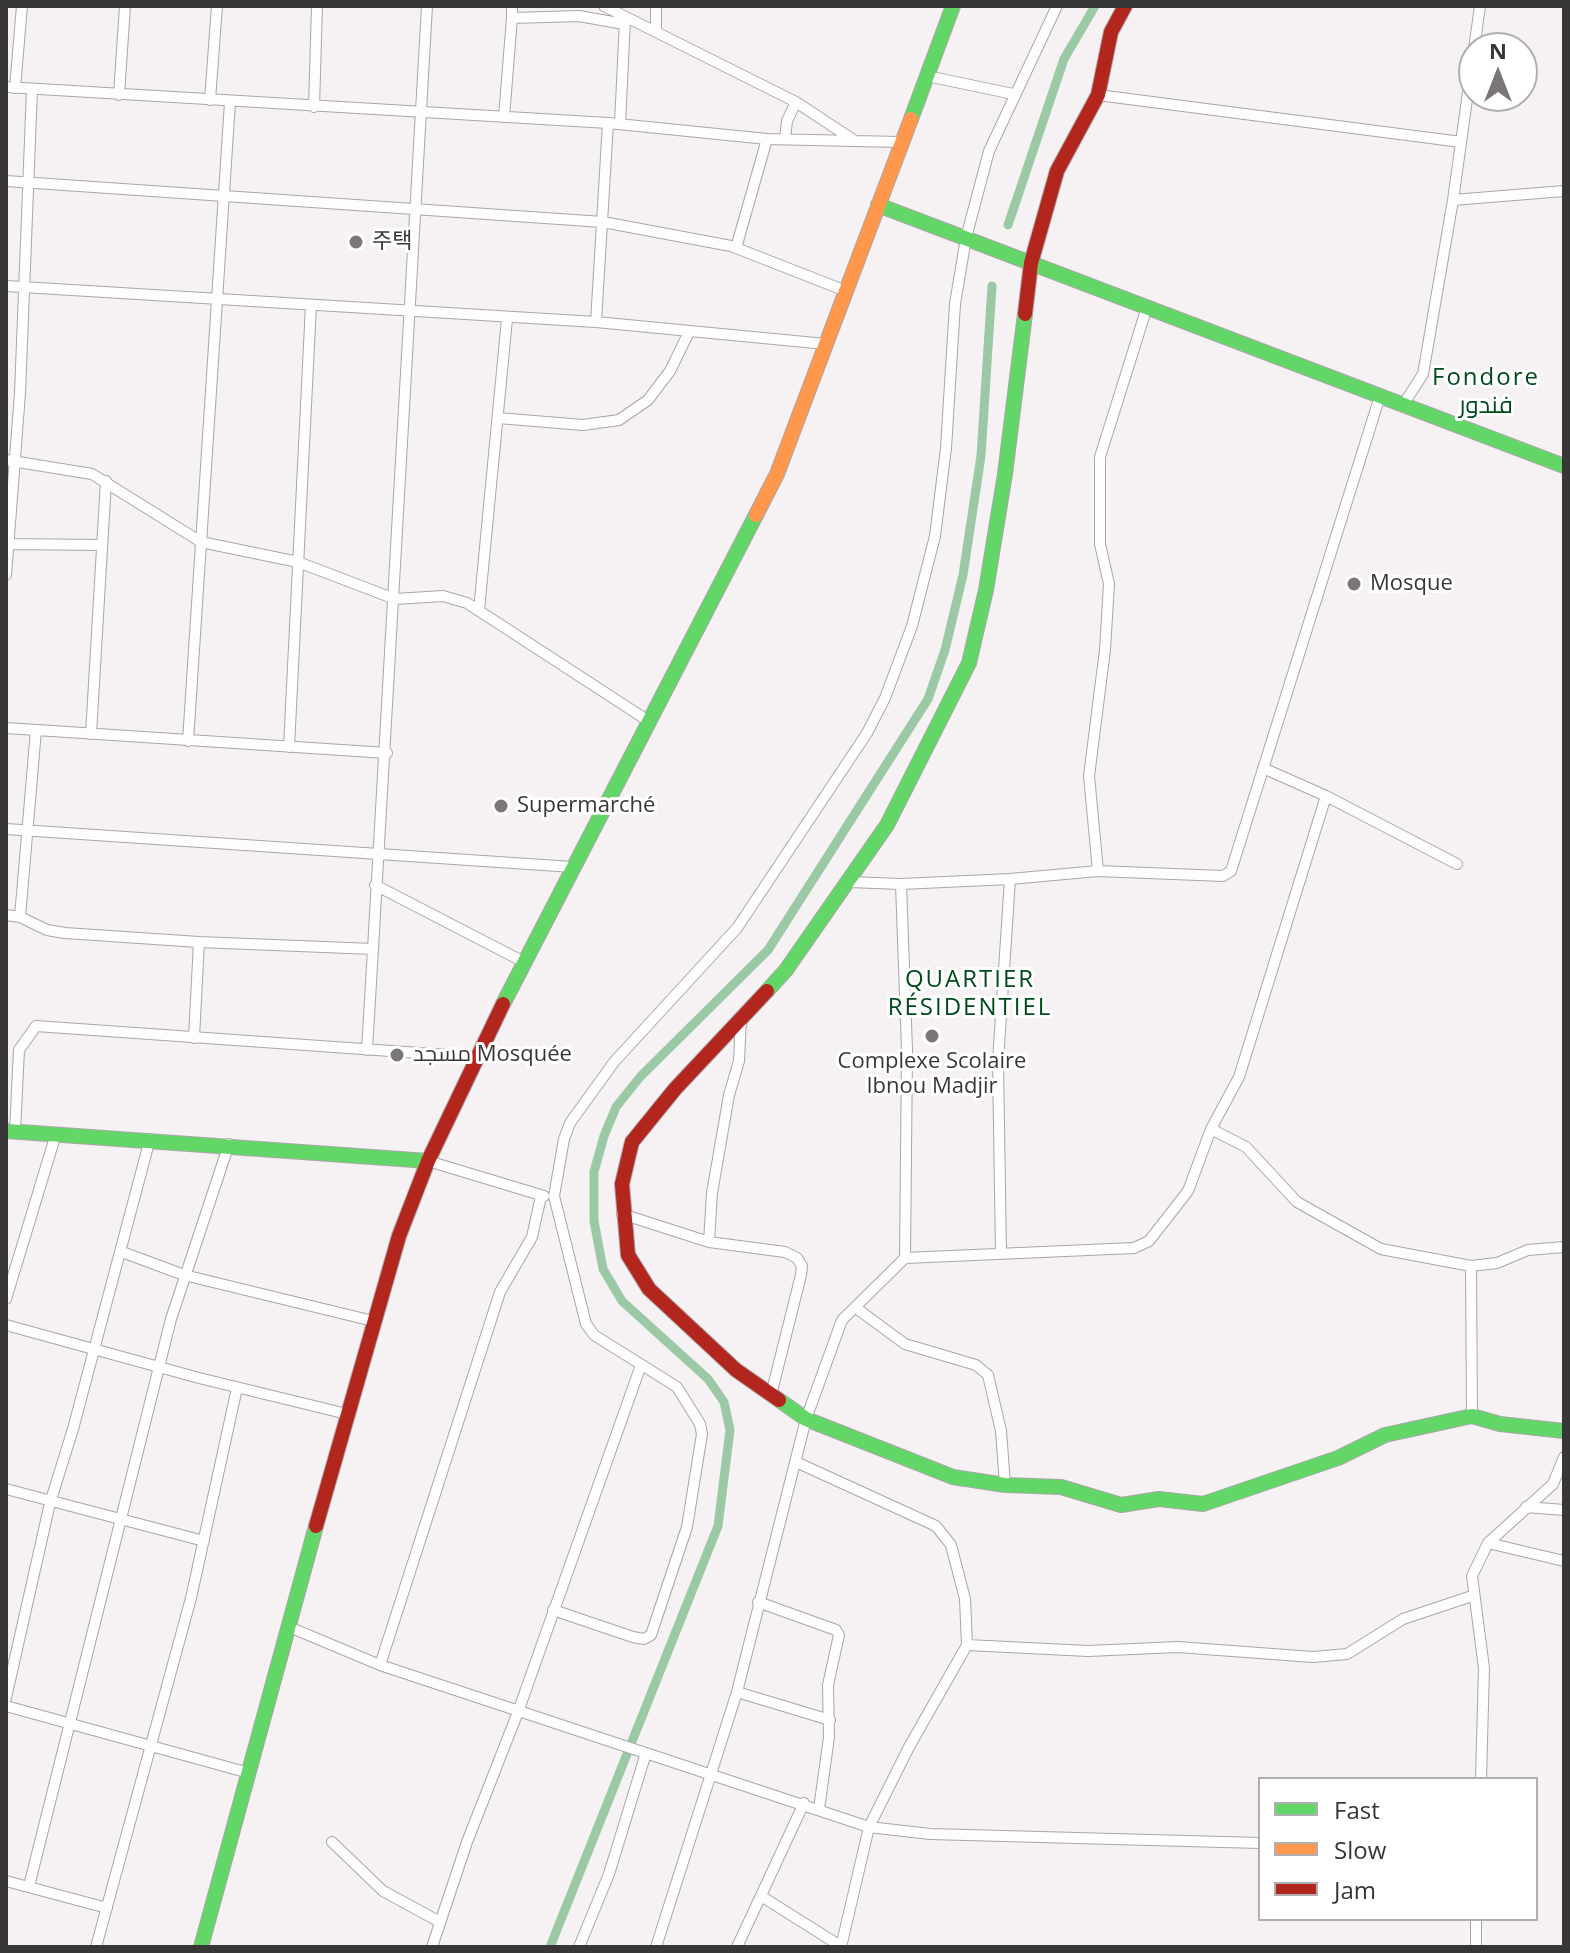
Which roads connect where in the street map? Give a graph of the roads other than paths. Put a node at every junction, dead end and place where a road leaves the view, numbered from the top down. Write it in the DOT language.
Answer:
graph roads {
  1 [pos="22,6"];
  2 [pos="125,6"];
  3 [pos="217,6"];
  4 [pos="317,6"];
  5 [pos="427,6"];
  6 [pos="604,6"];
  7 [pos="656,6"];
  8 [pos="953,6"];
  9 [pos="1057,6"];
  10 [pos="1125,6"];
  11 [pos="1480,6"];
  12 [pos="512,12"];
  13 [pos="624,20"];
  14 [pos="656,31"];
  15 [pos="927,76"];
  16 [pos="11,87"];
  17 [pos="32,89"];
  18 [pos="1013,94"];
  19 [pos="119,95"];
  20 [pos="1098,95"];
  21 [pos="210,100"];
  22 [pos="230,102"];
  23 [pos="796,102"];
  24 [pos="314,107"];
  25 [pos="420,111"];
  26 [pos="504,117"];
  27 [pos="608,123"];
  28 [pos="620,124"];
  29 [pos="767,139"];
  30 [pos="785,139"];
  31 [pos="856,141"];
  32 [pos="900,142"];
  33 [pos="1461,142"];
  34 [pos="6,181"];
  35 [pos="27,183"];
  36 [pos="1564,191"];
  37 [pos="224,196"];
  38 [pos="1453,200"];
  39 [pos="878,205"];
  40 [pos="417,211"];
  41 [pos="603,222"];
  42 [pos="966,238"];
  43 [pos="736,248"];
  44 [pos="1031,263"];
  45 [pos="6,286"];
  46 [pos="23,287"];
  47 [pos="846,291"];
  48 [pos="217,298"];
  49 [pos="311,305"];
  50 [pos="1147,307"];
  51 [pos="411,311"];
  52 [pos="507,319"];
  53 [pos="596,322"];
  54 [pos="689,332"];
  55 [pos="826,344"];
  56 [pos="1380,396"];
  57 [pos="1403,405"];
  58 [pos="498,418"];
  59 [pos="10,460"];
  60 [pos="1564,466"];
  61 [pos="106,481"];
  62 [pos="201,542"];
  63 [pos="7,544"];
  64 [pos="102,545"];
  65 [pos="298,562"];
  66 [pos="6,575"];
  67 [pos="395,599"];
  68 [pos="479,610"];
  69 [pos="650,722"];
  70 [pos="6,728"];
  71 [pos="36,730"];
  72 [pos="91,734"];
  73 [pos="188,741"];
  74 [pos="289,747"];
  75 [pos="387,753"];
  76 [pos="1263,768"];
  77 [pos="1326,796"];
  78 [pos="6,829"];
  79 [pos="30,831"];
  80 [pos="377,855"];
  81 [pos="1457,864"];
  82 [pos="573,867"];
  83 [pos="1098,871"];
  84 [pos="1010,879"];
  85 [pos="849,882"];
  86 [pos="901,884"];
  87 [pos="375,885"];
  88 [pos="6,915"];
  89 [pos="20,917"];
  90 [pos="199,942"];
  91 [pos="373,949"];
  92 [pos="524,962"];
  93 [pos="741,1018"];
  94 [pos="194,1038"];
  95 [pos="367,1050"];
  96 [pos="476,1057"];
  97 [pos="1211,1129"];
  98 [pos="9,1134"];
  99 [pos="56,1134"];
  100 [pos="150,1139"];
  101 [pos="229,1144"];
  102 [pos="428,1161"];
  103 [pos="541,1196"];
  104 [pos="554,1196"];
  105 [pos="622,1214"];
  106 [pos="709,1242"];
  107 [pos="1564,1247"];
  108 [pos="122,1252"];
  109 [pos="1001,1253"];
  110 [pos="905,1258"];
  111 [pos="1471,1266"];
  112 [pos="184,1275"];
  113 [pos="6,1299"];
  114 [pos="856,1308"];
  115 [pos="373,1321"];
  116 [pos="6,1325"];
  117 [pos="95,1349"];
  118 [pos="641,1365"];
  119 [pos="160,1368"];
  120 [pos="237,1388"];
  121 [pos="771,1395"];
  122 [pos="347,1414"];
  123 [pos="1472,1416"];
  124 [pos="806,1419"];
  125 [pos="1564,1431"];
  126 [pos="1564,1457"];
  127 [pos="796,1462"];
  128 [pos="1005,1485"];
  129 [pos="6,1489"];
  130 [pos="50,1503"];
  131 [pos="1526,1507"];
  132 [pos="1564,1510"];
  133 [pos="124,1518"];
  134 [pos="204,1541"];
  135 [pos="1488,1543"];
  136 [pos="1564,1561"];
  137 [pos="1472,1596"];
  138 [pos="758,1602"];
  139 [pos="553,1610"];
  140 [pos="289,1627"];
  141 [pos="967,1645"];
  142 [pos="380,1665"];
  143 [pos="737,1692"];
  144 [pos="6,1698"];
  145 [pos="6,1706"];
  146 [pos="518,1712"];
  147 [pos="830,1720"];
  148 [pos="69,1724"];
  149 [pos="151,1747"];
  150 [pos="646,1753"];
  151 [pos="710,1772"];
  152 [pos="249,1773"];
  153 [pos="1481,1777"];
  154 [pos="804,1803"];
  155 [pos="819,1809"];
  156 [pos="869,1827"];
  157 [pos="332,1842"];
  158 [pos="1258,1843"];
  159 [pos="6,1881"];
  160 [pos="29,1886"];
  161 [pos="761,1896"];
  162 [pos="107,1908"];
  163 [pos="1476,1921"];
  164 [pos="440,1922"];
  165 [pos="96,1947"];
  166 [pos="201,1947"];
  167 [pos="432,1947"];
  168 [pos="579,1947"];
  169 [pos="656,1947"];
  170 [pos="737,1947"];
  171 [pos="842,1947"];
  172 [pos="1476,1947"];
  1 -- 16 [label="street"];
  2 -- 19 [label="street"];
  3 -- 21 [label="street"];
  4 -- 24 [label="street"];
  5 -- 25 [label="street"];
  6 -- 13 [label="street"];
  7 -- 14 [label="street"];
  8 -- 15 [label="main road"];
  9 -- 18 [label="street"];
  10 -- 20 [label="main road"];
  11 -- 33 [label="street"];
  12 -- 13 [label="street"];
  12 -- 26 [label="street"];
  13 -- 14 [label="street"];
  13 -- 28 [label="street"];
  14 -- 23 [label="street"];
  15 -- 18 [label="street"];
  15 -- 32 [label="main road"];
  16 -- 17 [label="street"];
  17 -- 19 [label="street"];
  17 -- 35 [label="street"];
  18 -- 42 [label="street"];
  19 -- 21 [label="street"];
  20 -- 33 [label="street"];
  20 -- 44 [label="main road"];
  21 -- 22 [label="street"];
  22 -- 24 [label="street"];
  22 -- 37 [label="street"];
  23 -- 30 [label="street"];
  23 -- 31 [label="street"];
  24 -- 25 [label="street"];
  25 -- 26 [label="street"];
  25 -- 40 [label="street"];
  26 -- 27 [label="street"];
  27 -- 28 [label="street"];
  27 -- 41 [label="street"];
  28 -- 29 [label="street"];
  29 -- 30 [label="street"];
  29 -- 43 [label="street"];
  30 -- 31 [label="street"];
  31 -- 32 [label="street"];
  32 -- 39 [label="main road"];
  33 -- 38 [label="street"];
  34 -- 35 [label="street"];
  35 -- 37 [label="street"];
  35 -- 46 [label="street"];
  36 -- 38 [label="street"];
  37 -- 40 [label="street"];
  37 -- 48 [label="street"];
  38 -- 57 [label="street"];
  39 -- 42 [label="main road"];
  39 -- 47 [label="main road"];
  40 -- 41 [label="street"];
  40 -- 51 [label="street"];
  41 -- 43 [label="street"];
  41 -- 53 [label="street"];
  42 -- 44 [label="main road"];
  42 -- 104 [label="street"];
  43 -- 47 [label="street"];
  44 -- 50 [label="main road"];
  44 -- 85 [label="main road"];
  45 -- 46 [label="street"];
  46 -- 48 [label="street"];
  46 -- 59 [label="street"];
  47 -- 55 [label="main road"];
  48 -- 49 [label="street"];
  48 -- 62 [label="street"];
  49 -- 51 [label="street"];
  49 -- 65 [label="street"];
  50 -- 56 [label="main road"];
  50 -- 83 [label="street"];
  51 -- 52 [label="street"];
  51 -- 67 [label="street"];
  52 -- 53 [label="street"];
  52 -- 58 [label="street"];
  53 -- 54 [label="street"];
  54 -- 55 [label="street"];
  54 -- 58 [label="street"];
  55 -- 69 [label="main road"];
  56 -- 57 [label="main road"];
  56 -- 76 [label="street"];
  57 -- 60 [label="main road"];
  58 -- 68 [label="street"];
  59 -- 61 [label="street"];
  59 -- 63 [label="street"];
  61 -- 62 [label="street"];
  61 -- 64 [label="street"];
  62 -- 65 [label="street"];
  62 -- 73 [label="street"];
  63 -- 64 [label="street"];
  63 -- 66 [label="street"];
  64 -- 72 [label="street"];
  65 -- 67 [label="street"];
  65 -- 74 [label="street"];
  67 -- 68 [label="street"];
  67 -- 75 [label="street"];
  68 -- 69 [label="street"];
  69 -- 82 [label="main road"];
  70 -- 71 [label="street"];
  71 -- 72 [label="street"];
  71 -- 79 [label="street"];
  72 -- 73 [label="street"];
  73 -- 74 [label="street"];
  74 -- 75 [label="street"];
  75 -- 80 [label="street"];
  76 -- 77 [label="street"];
  76 -- 83 [label="street"];
  77 -- 81 [label="street"];
  77 -- 97 [label="street"];
  78 -- 79 [label="street"];
  79 -- 80 [label="street"];
  79 -- 89 [label="street"];
  80 -- 82 [label="street"];
  80 -- 87 [label="street"];
  82 -- 92 [label="main road"];
  83 -- 84 [label="street"];
  84 -- 86 [label="street"];
  84 -- 109 [label="street"];
  85 -- 86 [label="street"];
  85 -- 93 [label="main road"];
  86 -- 110 [label="street"];
  87 -- 91 [label="street"];
  87 -- 92 [label="street"];
  88 -- 89 [label="street"];
  89 -- 90 [label="street"];
  90 -- 91 [label="street"];
  90 -- 94 [label="street"];
  91 -- 95 [label="street"];
  92 -- 96 [label="main road"];
  93 -- 105 [label="main road"];
  93 -- 106 [label="street"];
  94 -- 95 [label="street"];
  94 -- 98 [label="street"];
  95 -- 96 [label="street"];
  96 -- 102 [label="main road"];
  97 -- 109 [label="street"];
  97 -- 111 [label="street"];
  98 -- 99 [label="main road"];
  99 -- 100 [label="main road"];
  99 -- 113 [label="street"];
  100 -- 101 [label="main road"];
  100 -- 108 [label="street"];
  101 -- 102 [label="main road"];
  101 -- 112 [label="street"];
  102 -- 103 [label="street"];
  102 -- 115 [label="main road"];
  103 -- 104 [label="street"];
  103 -- 142 [label="street"];
  104 -- 118 [label="street"];
  105 -- 106 [label="street"];
  105 -- 121 [label="main road"];
  106 -- 121 [label="street"];
  107 -- 111 [label="street"];
  108 -- 112 [label="street"];
  108 -- 117 [label="street"];
  109 -- 110 [label="street"];
  110 -- 114 [label="street"];
  111 -- 123 [label="street"];
  112 -- 115 [label="street"];
  112 -- 119 [label="street"];
  114 -- 124 [label="street"];
  114 -- 128 [label="street"];
  115 -- 122 [label="main road"];
  116 -- 117 [label="street"];
  117 -- 119 [label="street"];
  117 -- 130 [label="street"];
  118 -- 139 [label="street"];
  118 -- 139 [label="street"];
  119 -- 120 [label="street"];
  119 -- 133 [label="street"];
  120 -- 122 [label="street"];
  120 -- 134 [label="street"];
  121 -- 124 [label="main road"];
  122 -- 140 [label="main road"];
  123 -- 125 [label="main road"];
  123 -- 128 [label="main road"];
  124 -- 127 [label="street"];
  124 -- 128 [label="main road"];
  126 -- 131 [label="street"];
  127 -- 138 [label="street"];
  127 -- 141 [label="street"];
  129 -- 130 [label="street"];
  130 -- 133 [label="street"];
  130 -- 144 [label="street"];
  131 -- 132 [label="street"];
  131 -- 135 [label="street"];
  133 -- 134 [label="street"];
  133 -- 148 [label="street"];
  134 -- 149 [label="street"];
  135 -- 136 [label="street"];
  135 -- 137 [label="street"];
  137 -- 141 [label="street"];
  137 -- 153 [label="street"];
  138 -- 143 [label="street"];
  138 -- 147 [label="street"];
  139 -- 146 [label="street"];
  140 -- 142 [label="street"];
  140 -- 152 [label="main road"];
  141 -- 156 [label="street"];
  142 -- 146 [label="street"];
  143 -- 147 [label="street"];
  143 -- 151 [label="street"];
  145 -- 148 [label="street"];
  146 -- 150 [label="street"];
  146 -- 164 [label="street"];
  147 -- 155 [label="street"];
  148 -- 149 [label="street"];
  148 -- 160 [label="street"];
  149 -- 152 [label="street"];
  149 -- 162 [label="street"];
  150 -- 151 [label="street"];
  150 -- 168 [label="street"];
  151 -- 154 [label="street"];
  151 -- 169 [label="street"];
  152 -- 166 [label="main road"];
  154 -- 155 [label="street"];
  154 -- 161 [label="street"];
  155 -- 156 [label="street"];
  156 -- 158 [label="street"];
  156 -- 171 [label="street"];
  157 -- 164 [label="street"];
  159 -- 160 [label="street"];
  160 -- 162 [label="street"];
  161 -- 170 [label="street"];
  161 -- 171 [label="street"];
  162 -- 165 [label="street"];
  163 -- 172 [label="street"];
  164 -- 167 [label="street"];
}
